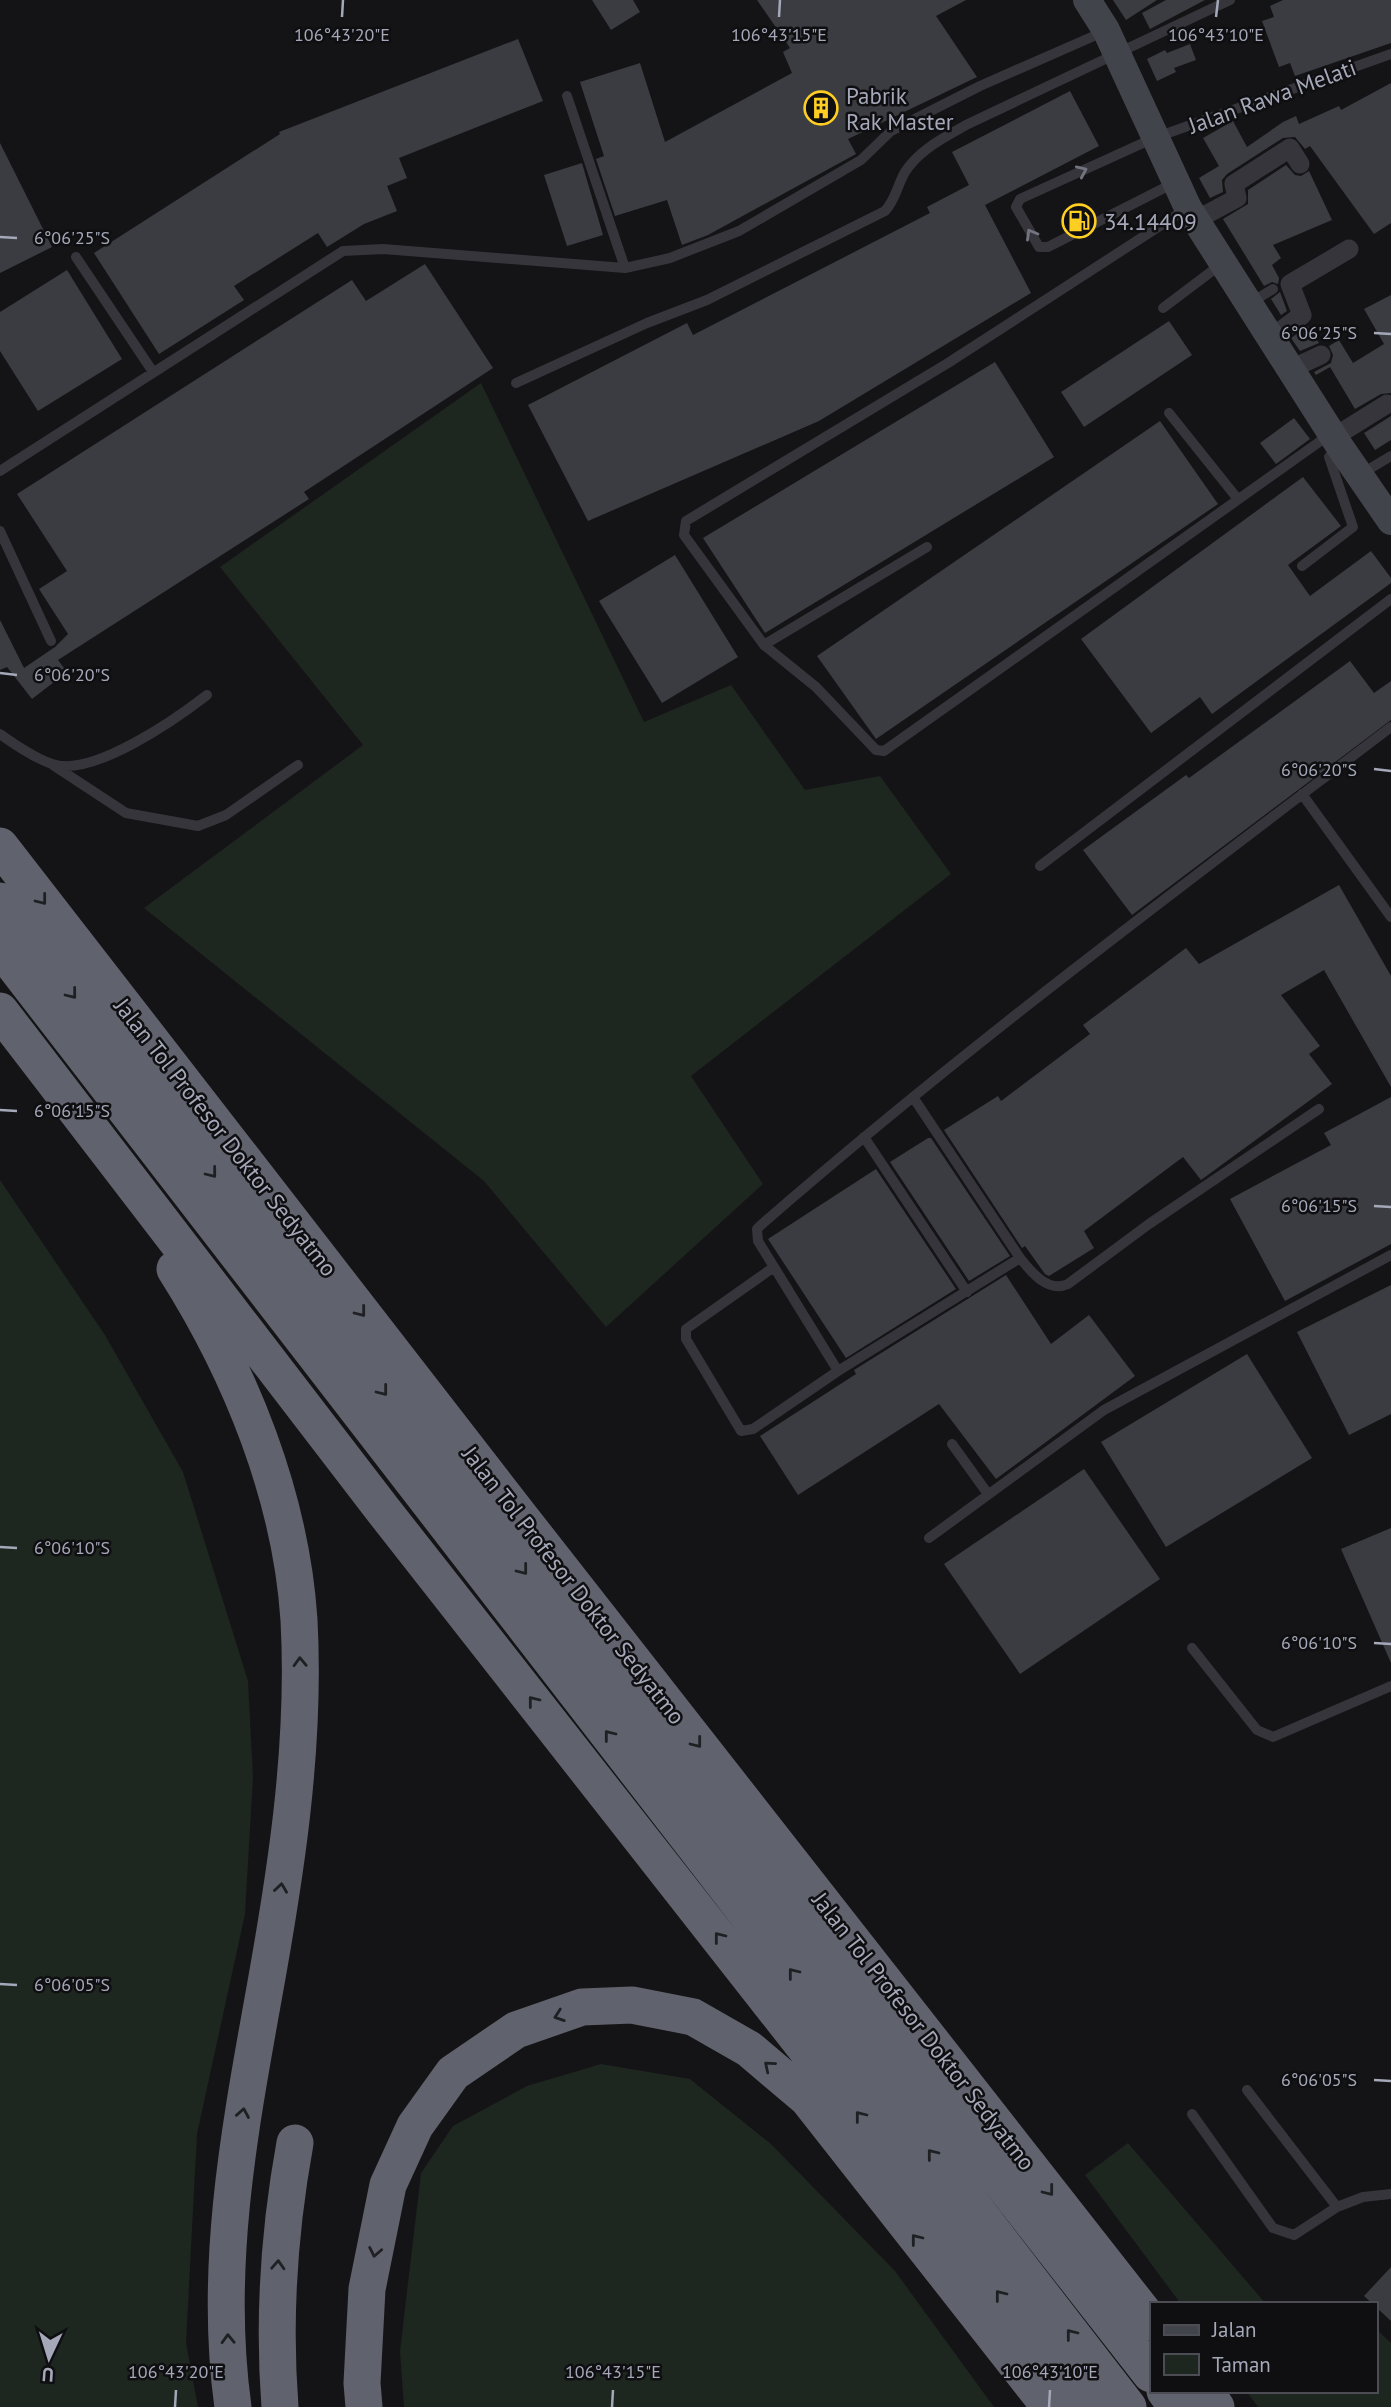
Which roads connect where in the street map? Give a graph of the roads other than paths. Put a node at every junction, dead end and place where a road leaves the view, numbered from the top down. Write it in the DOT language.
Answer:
graph roads {
  1 [pos="1087,0"];
  2 [pos="1230,0"];
  3 [pos="1112,42"];
  4 [pos="1391,54"];
  5 [pos="567,96"];
  6 [pos="1170,132"];
  7 [pos="1300,164"];
  8 [pos="1174,182"];
  9 [pos="1192,214"];
  10 [pos="1349,249"];
  11 [pos="76,257"];
  12 [pos="1224,263"];
  13 [pos="625,268"];
  14 [pos="1273,289"];
  15 [pos="1249,303"];
  16 [pos="1163,308"];
  17 [pos="1271,338"];
  18 [pos="1321,355"];
  19 [pos="1291,369"];
  20 [pos="153,372"];
  21 [pos="516,383"];
  22 [pos="1387,404"];
  23 [pos="1169,413"];
  24 [pos="1335,439"];
  25 [pos="1391,456"];
  26 [pos="0,471"];
  27 [pos="1359,475"];
  28 [pos="1237,498"];
  29 [pos="1391,520"];
  30 [pos="0,531"];
  31 [pos="927,547"];
  32 [pos="1303,566"];
  33 [pos="1391,599"];
  34 [pos="51,641"];
  35 [pos="764,645"];
  36 [pos="207,695"];
  37 [pos="1391,727"];
  38 [pos="0,733"];
  39 [pos="53,765"];
  40 [pos="298,765"];
  41 [pos="1302,794"];
  42 [pos="0,846"];
  43 [pos="1040,866"];
  44 [pos="0,901"];
  45 [pos="1391,917"];
  46 [pos="0,947"];
  47 [pos="0,1012"];
  48 [pos="0,1029"];
  49 [pos="913,1097"];
  50 [pos="1319,1109"];
  51 [pos="864,1137"];
  52 [pos="1391,1255"];
  53 [pos="1020,1258"];
  54 [pos="774,1267"];
  55 [pos="967,1292"];
  56 [pos="838,1371"];
  57 [pos="952,1444"];
  58 [pos="988,1494"];
  59 [pos="929,1538"];
  60 [pos="1192,1648"];
  61 [pos="1391,1686"];
  62 [pos="1247,2090"];
  63 [pos="1192,2114"];
  64 [pos="295,2143"];
  65 [pos="1391,2194"];
  66 [pos="1337,2207"];
  67 [pos="1150,2321"];
  68 [pos="1150,2373"];
  69 [pos="233,2407"];
  70 [pos="280,2407"];
  71 [pos="364,2407"];
  72 [pos="1050,2407"];
  73 [pos="1087,2407"];
  74 [pos="1128,2407"];
  1 -- 3 [label="main road"];
  2 -- 3 [label="lane"];
  3 -- 6 [label="main road"];
  3 -- 13 [label="lane"];
  3 -- 21 [label="lane"];
  4 -- 6 [label="lane, Jalan Rawa Melati"];
  5 -- 13 [label="lane"];
  6 -- 8 [label="main road"];
  8 -- 6 [label="lane, Jalan Rawa Melati, one-way"];
  7 -- 9 [label="street"];
  8 -- 9 [label="main road"];
  9 -- 12 [label="main road"];
  9 -- 35 [label="lane"];
  10 -- 17 [label="street"];
  11 -- 20 [label="lane"];
  12 -- 15 [label="main road"];
  12 -- 16 [label="lane"];
  13 -- 20 [label="lane"];
  14 -- 15 [label="lane"];
  15 -- 17 [label="main road"];
  17 -- 19 [label="main road"];
  18 -- 19 [label="street"];
  19 -- 24 [label="main road"];
  20 -- 26 [label="lane"];
  22 -- 24 [label="street"];
  23 -- 28 [label="lane"];
  24 -- 27 [label="main road"];
  24 -- 28 [label="lane"];
  24 -- 32 [label="lane"];
  25 -- 27 [label="lane"];
  27 -- 29 [label="main road"];
  28 -- 35 [label="lane"];
  30 -- 34 [label="lane"];
  31 -- 35 [label="lane"];
  33 -- 43 [label="lane"];
  36 -- 39 [label="lane"];
  37 -- 41 [label="lane"];
  38 -- 39 [label="lane"];
  39 -- 40 [label="lane"];
  41 -- 45 [label="lane"];
  41 -- 49 [label="lane"];
  42 -- 67 [label="highway, Jalan Tol Profesor Doktor Sedyatmo, one-way"];
  44 -- 68 [label="highway, Jalan Tol Profesor Doktor Sedyatmo, one-way"];
  74 -- 46 [label="highway, one-way"];
  73 -- 47 [label="highway, one-way"];
  69 -- 48 [label="highway, one-way"];
  49 -- 51 [label="lane"];
  49 -- 53 [label="lane"];
  50 -- 53 [label="lane"];
  51 -- 54 [label="lane"];
  51 -- 55 [label="lane"];
  52 -- 58 [label="lane"];
  53 -- 55 [label="lane"];
  54 -- 56 [label="lane"];
  54 -- 56 [label="lane"];
  55 -- 56 [label="lane"];
  57 -- 58 [label="lane"];
  58 -- 59 [label="lane"];
  60 -- 61 [label="lane"];
  62 -- 66 [label="lane"];
  63 -- 66 [label="lane"];
  70 -- 64 [label="highway, one-way"];
  65 -- 66 [label="lane"];
  72 -- 71 [label="highway, one-way"];
}
